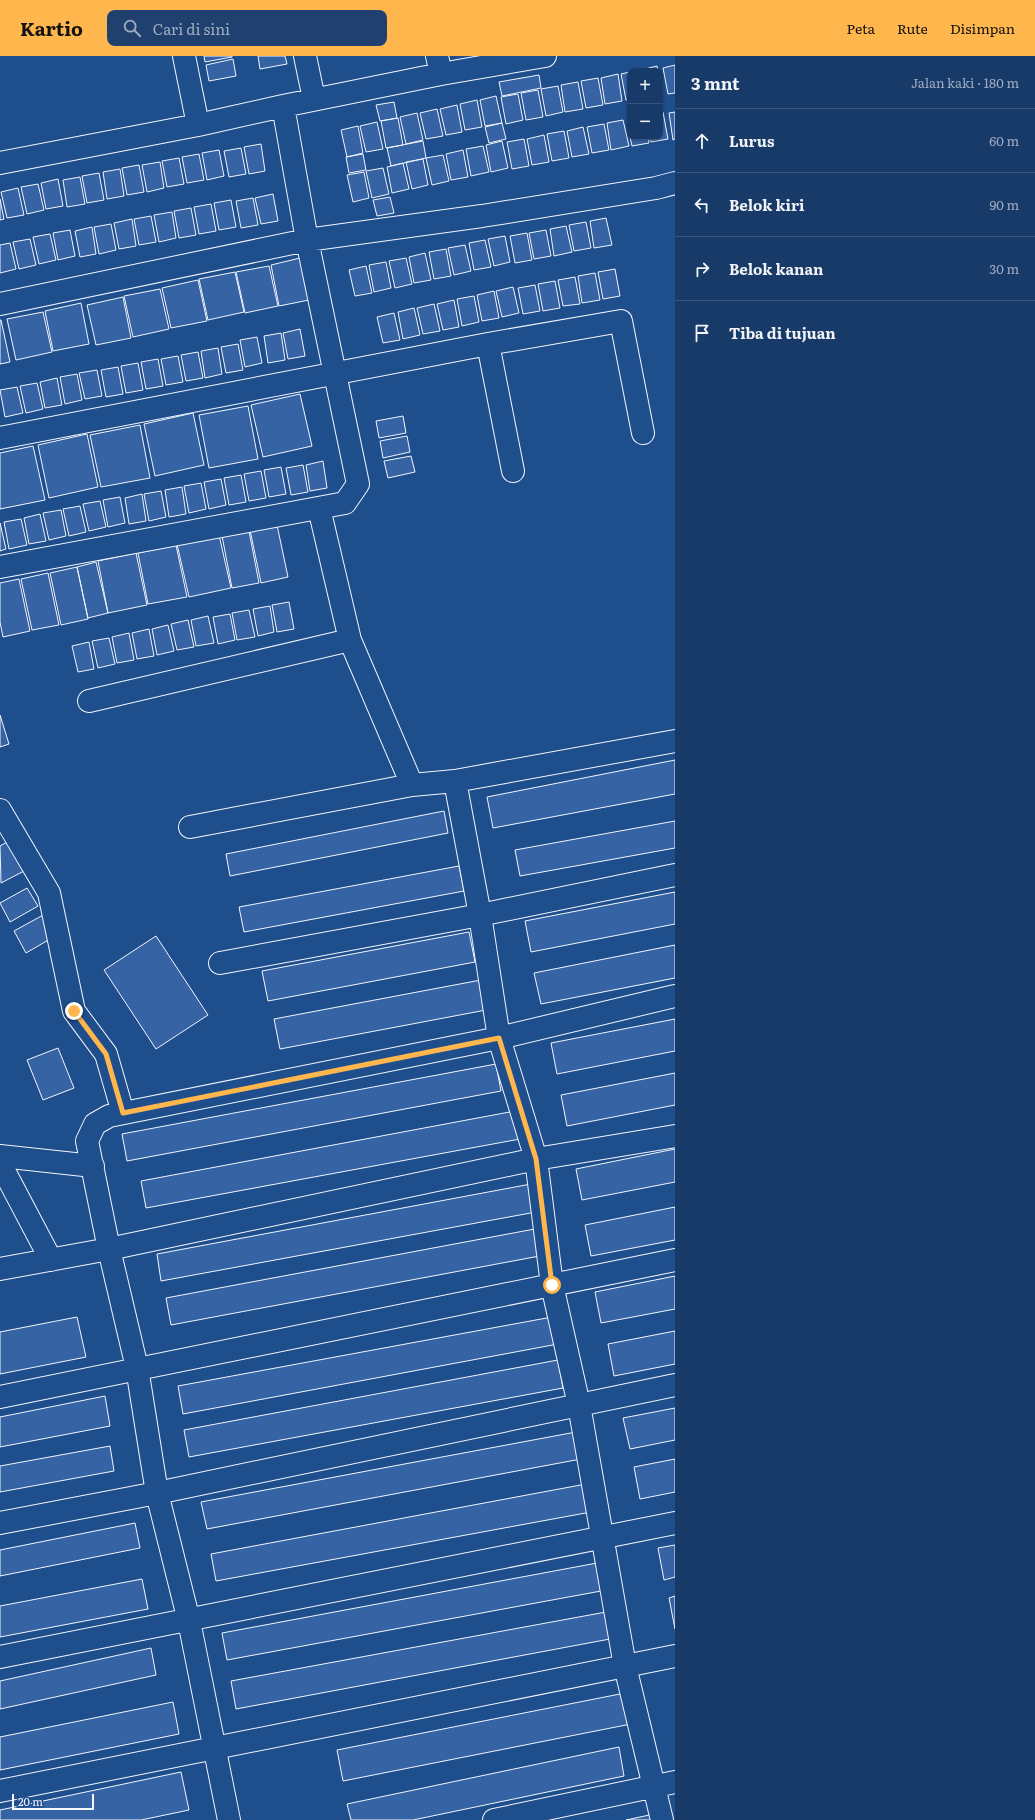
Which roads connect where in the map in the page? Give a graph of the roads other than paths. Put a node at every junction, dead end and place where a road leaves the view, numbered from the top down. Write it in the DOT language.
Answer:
graph roads {
  1 [pos="184,56"];
  2 [pos="305,56"];
  3 [pos="545,56"];
  4 [pos="439,65"];
  5 [pos="314,99"];
  6 [pos="283,106"];
  7 [pos="198,125"];
  8 [pos="0,163"];
  9 [pos="675,183"];
  10 [pos="307,240"];
  11 [pos="0,304"];
  12 [pos="488,344"];
  13 [pos="334,374"];
  14 [pos="643,433"];
  15 [pos="0,438"];
  16 [pos="513,471"];
  17 [pos="319,508"];
  18 [pos="0,568"];
  19 [pos="350,640"];
  20 [pos="88,702"];
  21 [pos="675,741"];
  22 [pos="455,782"];
  23 [pos="412,785"];
  24 [pos="0,810"];
  25 [pos="190,827"];
  26 [pos="675,874"];
  27 [pos="480,915"];
  28 [pos="220,963"];
  29 [pos="675,996"];
  30 [pos="499,1038"];
  31 [pos="123,1113"];
  32 [pos="675,1136"];
  33 [pos="0,1156"];
  34 [pos="536,1159"];
  35 [pos="0,1164"];
  36 [pos="93,1166"];
  37 [pos="109,1249"];
  38 [pos="52,1260"];
  39 [pos="675,1260"];
  40 [pos="0,1269"];
  41 [pos="552,1285"];
  42 [pos="137,1368"];
  43 [pos="675,1385"];
  44 [pos="0,1397"];
  45 [pos="579,1405"];
  46 [pos="157,1493"];
  47 [pos="0,1523"];
  48 [pos="675,1523"];
  49 [pos="602,1539"];
  50 [pos="189,1620"];
  51 [pos="675,1656"];
  52 [pos="0,1657"];
  53 [pos="625,1666"];
  54 [pos="214,1748"];
  55 [pos="665,1784"];
  56 [pos="0,1791"];
  57 [pos="229,1820"];
  58 [pos="494,1820"];
  59 [pos="662,1820"];
  1 -- 7 [label="street"];
  2 -- 5 [label="street"];
  3 -- 4 [label="street"];
  4 -- 5 [label="street"];
  5 -- 6 [label="street"];
  6 -- 7 [label="street"];
  6 -- 10 [label="street"];
  7 -- 8 [label="street"];
  9 -- 10 [label="street"];
  10 -- 11 [label="street"];
  10 -- 13 [label="street"];
  12 -- 13 [label="street"];
  12 -- 14 [label="street"];
  12 -- 16 [label="street"];
  13 -- 15 [label="street"];
  13 -- 17 [label="street"];
  17 -- 18 [label="street"];
  17 -- 19 [label="street"];
  19 -- 20 [label="street"];
  19 -- 23 [label="street"];
  21 -- 22 [label="street"];
  22 -- 23 [label="street"];
  22 -- 27 [label="street"];
  23 -- 25 [label="street"];
  24 -- 31 [label="street"];
  26 -- 27 [label="street"];
  27 -- 28 [label="street"];
  27 -- 30 [label="street"];
  29 -- 30 [label="street"];
  30 -- 31 [label="street"];
  30 -- 34 [label="street"];
  31 -- 36 [label="street"];
  32 -- 34 [label="street"];
  33 -- 36 [label="street"];
  34 -- 37 [label="street"];
  34 -- 41 [label="street"];
  35 -- 38 [label="street"];
  36 -- 37 [label="street"];
  37 -- 38 [label="street"];
  37 -- 42 [label="street"];
  38 -- 40 [label="street"];
  39 -- 41 [label="street"];
  41 -- 42 [label="street"];
  41 -- 45 [label="street"];
  42 -- 44 [label="street"];
  42 -- 46 [label="street"];
  43 -- 45 [label="street"];
  45 -- 46 [label="street"];
  45 -- 49 [label="street"];
  46 -- 47 [label="street"];
  46 -- 50 [label="street"];
  48 -- 49 [label="street"];
  49 -- 50 [label="street"];
  49 -- 53 [label="street"];
  50 -- 52 [label="street"];
  50 -- 54 [label="street"];
  51 -- 53 [label="street"];
  53 -- 54 [label="street"];
  53 -- 55 [label="street"];
  54 -- 56 [label="street"];
  54 -- 57 [label="street"];
  55 -- 58 [label="street"];
  55 -- 59 [label="street"];
}
